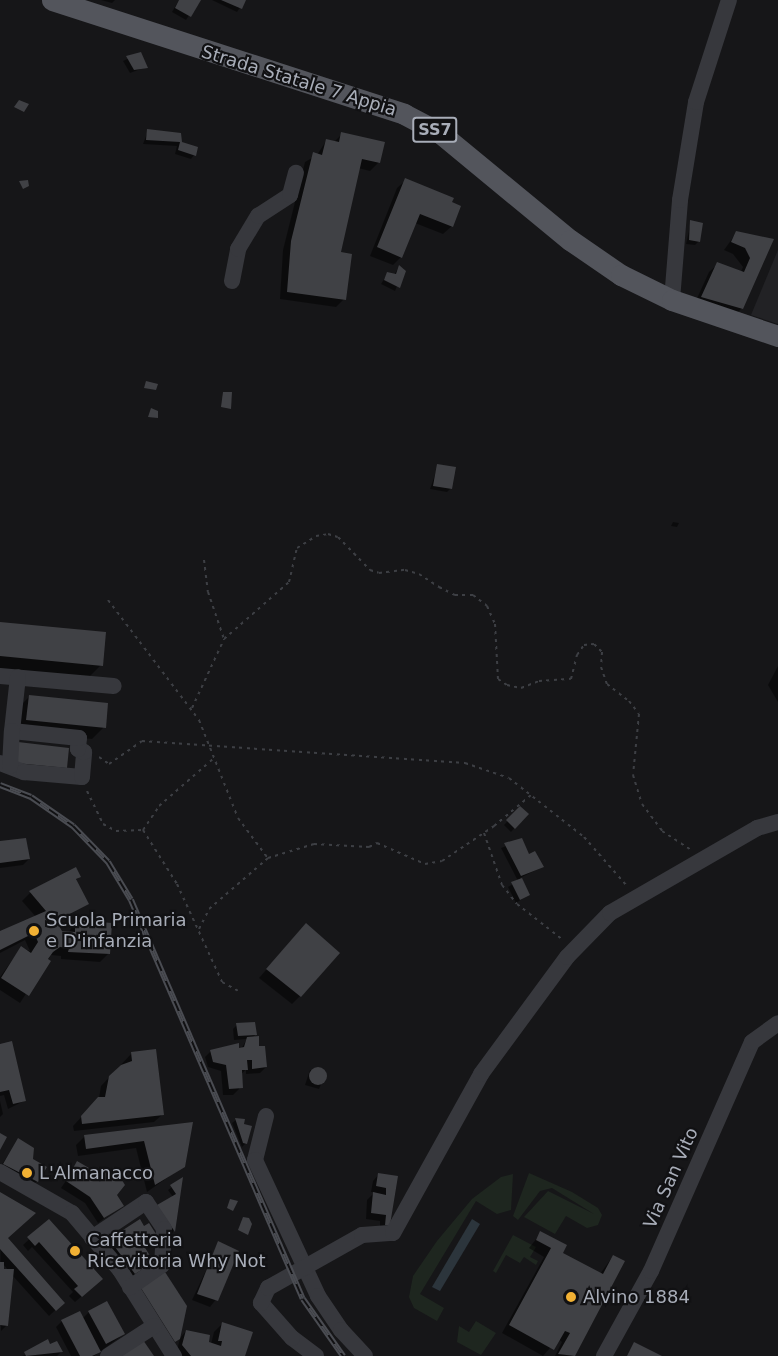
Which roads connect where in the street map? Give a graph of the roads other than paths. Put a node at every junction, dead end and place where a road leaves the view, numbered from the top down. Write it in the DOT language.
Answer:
graph roads {
  1 [pos="52,0"];
  2 [pos="729,0"];
  3 [pos="296,173"];
  4 [pos="232,280"];
  5 [pos="672,300"];
  6 [pos="778,336"];
  7 [pos="0,676"];
  8 [pos="18,677"];
  9 [pos="114,686"];
  10 [pos="12,731"];
  11 [pos="5,764"];
  12 [pos="778,822"];
  13 [pos="778,1023"];
  14 [pos="266,1116"];
  15 [pos="1,1174"];
  16 [pos="92,1238"];
  17 [pos="307,1269"];
  18 [pos="130,1287"];
  19 [pos="154,1326"];
  20 [pos="108,1356"];
  21 [pos="174,1356"];
  22 [pos="316,1356"];
  23 [pos="365,1356"];
  24 [pos="604,1356"];
  1 -- 5 [label="main road, Strada Statale 7 Appia / SS7"];
  2 -- 5 [label="street"];
  3 -- 4 [label="street"];
  5 -- 6 [label="main road, Strada Statale 7 Appia / SS7"];
  7 -- 8 [label="street"];
  8 -- 9 [label="street"];
  8 -- 10 [label="street"];
  10 -- 11 [label="street"];
  10 -- 11 [label="street"];
  12 -- 17 [label="street"];
  13 -- 24 [label="street, Via San Vito"];
  14 -- 17 [label="street"];
  15 -- 16 [label="street"];
  16 -- 18 [label="street"];
  16 -- 18 [label="street"];
  17 -- 22 [label="street"];
  17 -- 23 [label="street"];
  18 -- 19 [label="street"];
  19 -- 20 [label="street"];
  19 -- 21 [label="street"];
}
